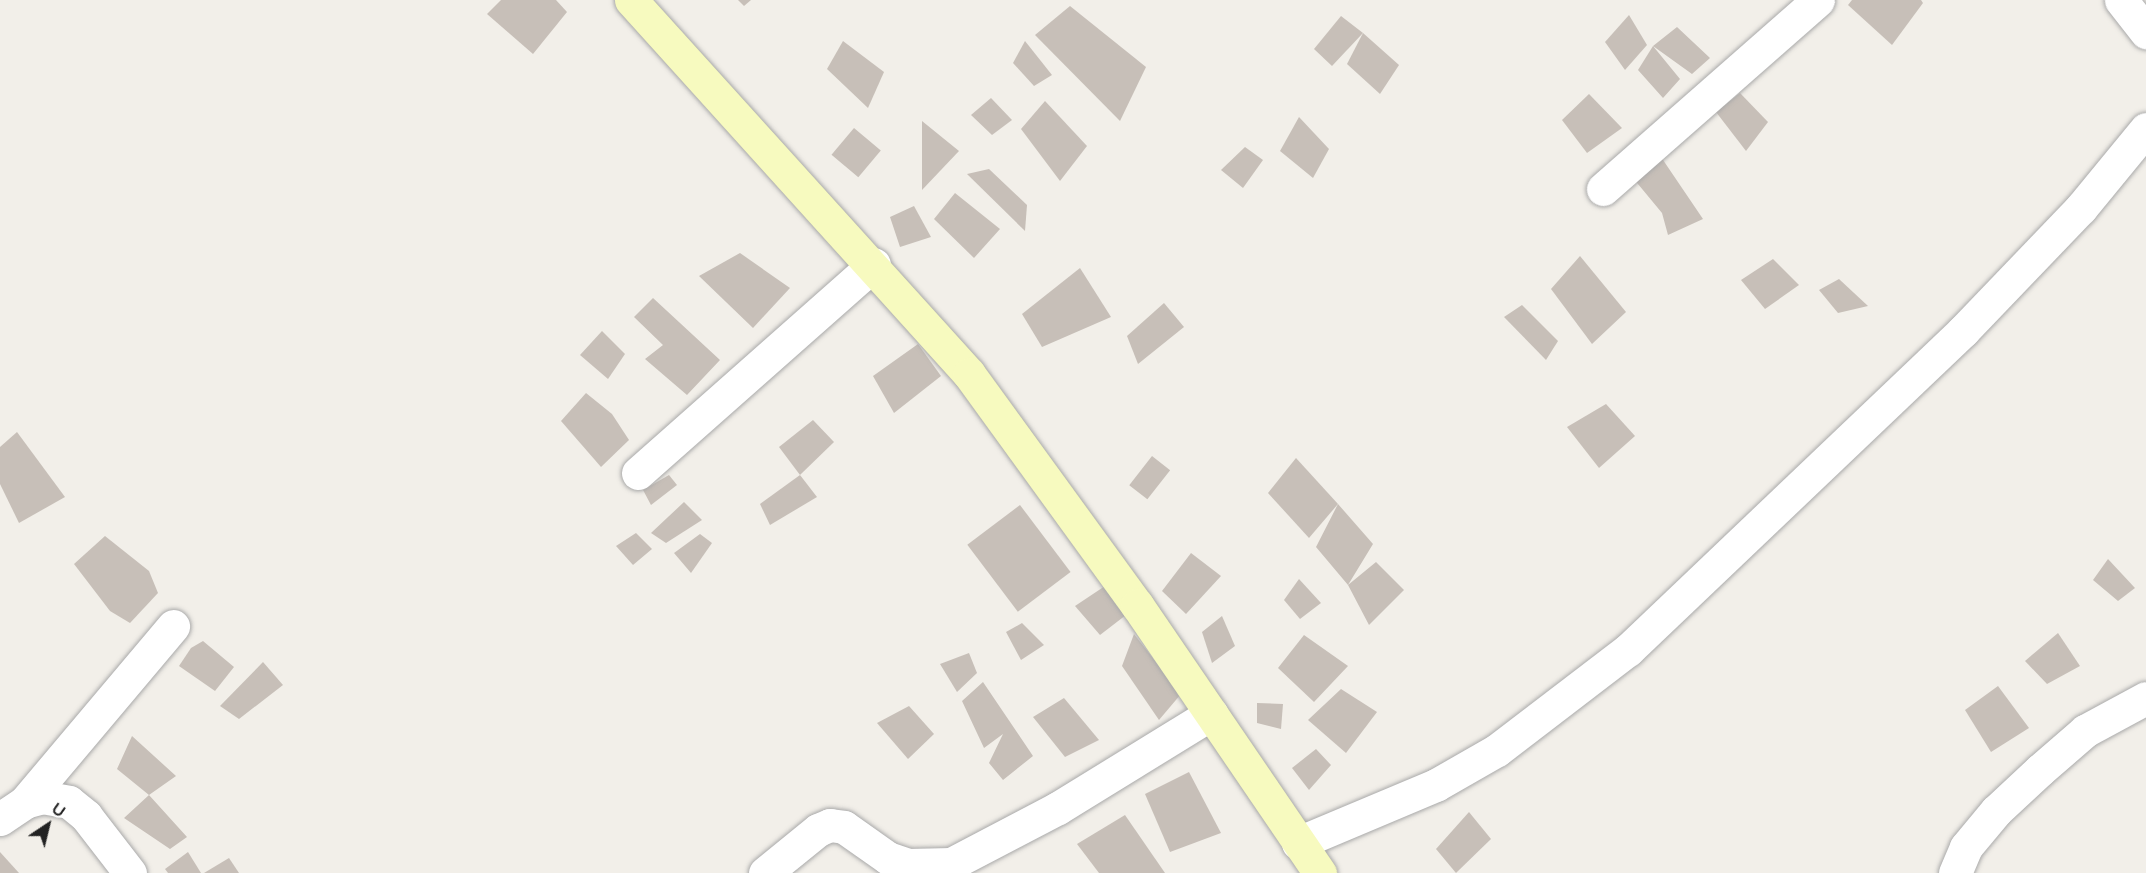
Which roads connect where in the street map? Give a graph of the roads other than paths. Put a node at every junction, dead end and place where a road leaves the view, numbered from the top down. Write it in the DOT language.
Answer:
graph roads {
  1 [pos="631,0"];
  2 [pos="1818,0"];
  3 [pos="2121,0"];
  4 [pos="2146,32"];
  5 [pos="2146,129"];
  6 [pos="1602,189"];
  7 [pos="874,264"];
  8 [pos="638,473"];
  9 [pos="173,626"];
  10 [pos="2146,698"];
  11 [pos="1211,714"];
  12 [pos="12,811"];
  13 [pos="1298,843"];
  14 [pos="130,873"];
  15 [pos="765,873"];
  16 [pos="1320,873"];
  17 [pos="1955,873"];
  1 -- 7 [label="street"];
  2 -- 6 [label="street"];
  3 -- 4 [label="street"];
  5 -- 13 [label="street"];
  7 -- 8 [label="street"];
  7 -- 11 [label="street"];
  9 -- 12 [label="street"];
  10 -- 17 [label="street"];
  11 -- 13 [label="street"];
  11 -- 15 [label="street"];
  12 -- 14 [label="street"];
  13 -- 16 [label="street"];
}
